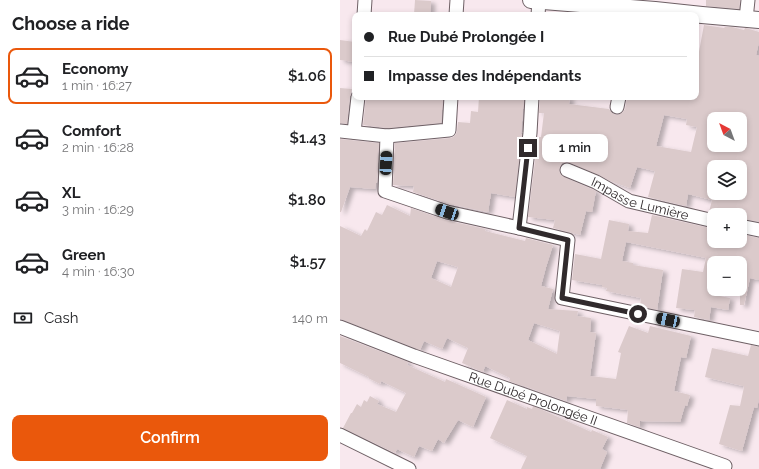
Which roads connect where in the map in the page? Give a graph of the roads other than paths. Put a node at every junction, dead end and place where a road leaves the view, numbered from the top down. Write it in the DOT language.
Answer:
graph roads {
  1 [pos="365,0"];
  2 [pos="457,0"];
  3 [pos="748,0"];
  4 [pos="542,4"];
  5 [pos="656,5"];
  6 [pos="364,12"];
  7 [pos="456,12"];
  8 [pos="634,12"];
  9 [pos="688,12"];
  10 [pos="699,14"];
  11 [pos="753,19"];
  12 [pos="358,100"];
  13 [pos="451,100"];
  14 [pos="532,100"];
  15 [pos="340,131"];
  16 [pos="354,132"];
  17 [pos="387,136"];
  18 [pos="568,170"];
  19 [pos="707,220"];
  20 [pos="747,227"];
  21 [pos="519,228"];
  22 [pos="759,230"];
  23 [pos="340,327"];
  24 [pos="759,339"];
  25 [pos="340,436"];
  26 [pos="727,468"];
  27 [pos="409,469"];
  1 -- 6 [label="street"];
  2 -- 7 [label="street"];
  3 -- 11 [label="street"];
  4 -- 8 [label="street"];
  5 -- 8 [label="street"];
  5 -- 9 [label="street"];
  10 -- 11 [label="street"];
  12 -- 16 [label="street"];
  13 -- 17 [label="street"];
  14 -- 21 [label="street"];
  15 -- 16 [label="street"];
  16 -- 17 [label="street"];
  17 -- 21 [label="street"];
  18 -- 19 [label="street, Impasse Lumière"];
  20 -- 22 [label="street"];
  21 -- 24 [label="street"];
  23 -- 26 [label="street, Rue Dubé Prolongée II"];
  25 -- 27 [label="street"];
}
